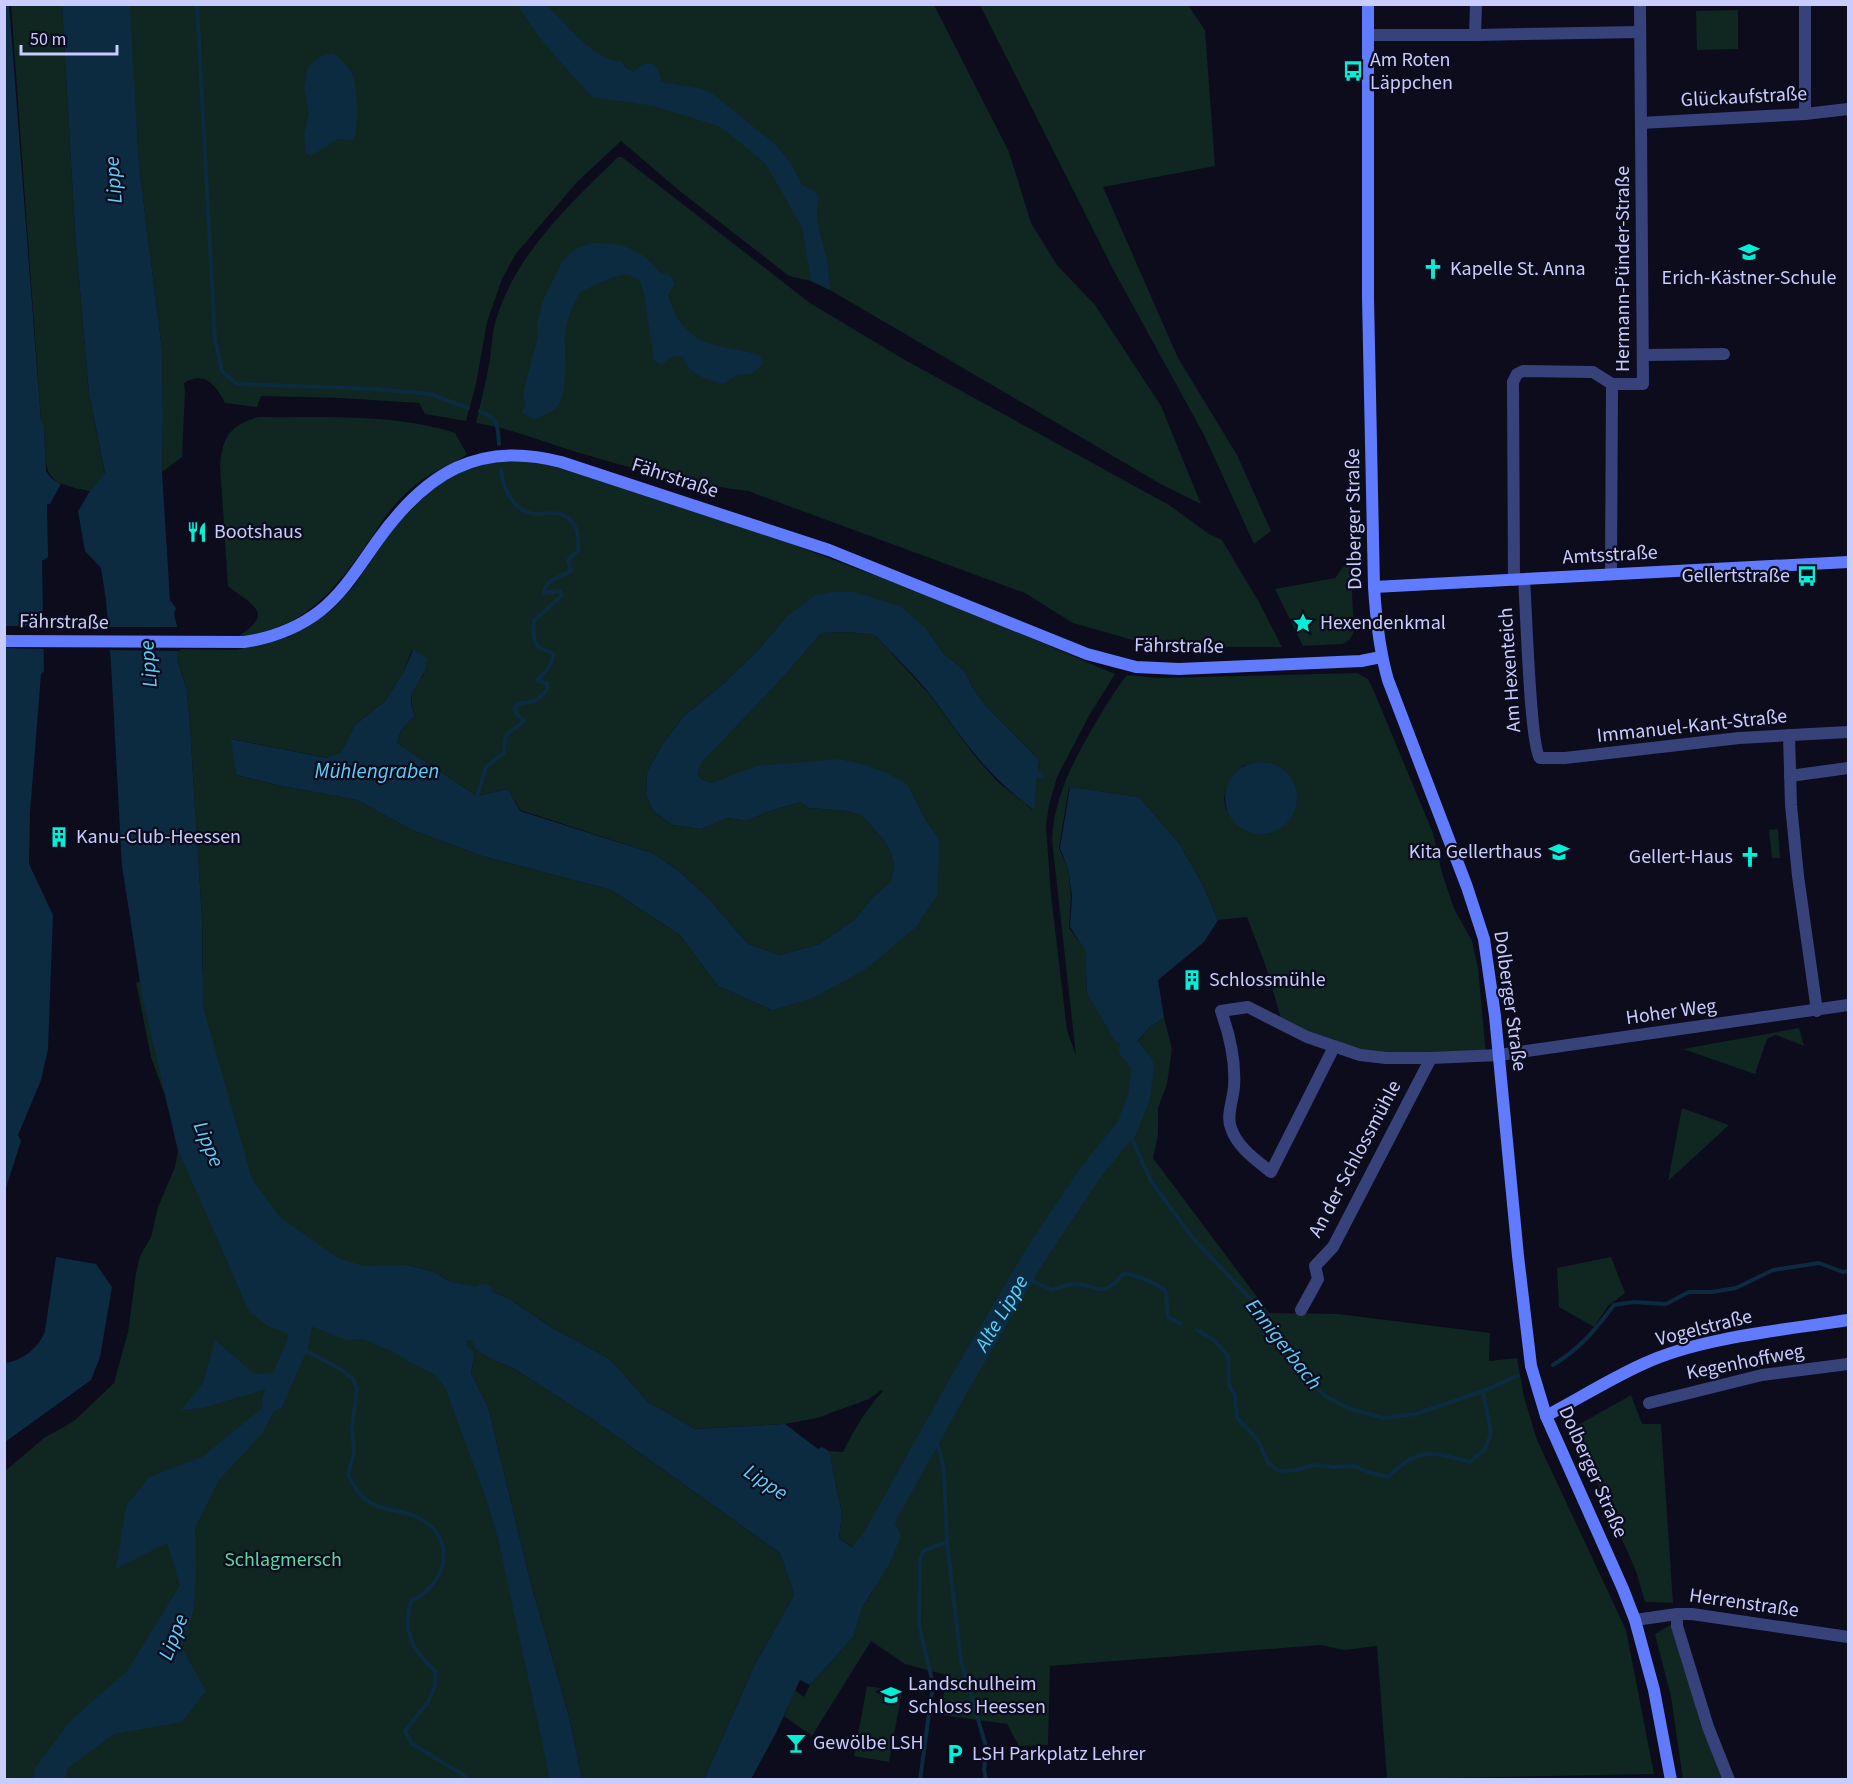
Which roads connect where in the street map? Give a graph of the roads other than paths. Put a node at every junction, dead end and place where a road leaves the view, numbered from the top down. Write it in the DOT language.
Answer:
graph roads {
  1 [pos="1368,4"];
  2 [pos="1476,4"];
  3 [pos="1640,4"];
  4 [pos="1805,4"];
  5 [pos="1640,32"];
  6 [pos="1368,35"];
  7 [pos="1475,35"];
  8 [pos="1848,109"];
  9 [pos="1806,114"];
  10 [pos="1641,123"];
  11 [pos="1724,354"];
  12 [pos="1644,355"];
  13 [pos="1612,384"];
  14 [pos="1848,562"];
  15 [pos="1611,574"];
  16 [pos="1519,580"];
  17 [pos="1374,587"];
  18 [pos="4,641"];
  19 [pos="1382,657"];
  20 [pos="1848,732"];
  21 [pos="1789,735"];
  22 [pos="1540,758"];
  23 [pos="1848,768"];
  24 [pos="1790,776"];
  25 [pos="1848,1005"];
  26 [pos="1817,1011"];
  27 [pos="1334,1047"];
  28 [pos="1499,1055"];
  29 [pos="1431,1058"];
  30 [pos="1301,1310"];
  31 [pos="1848,1320"];
  32 [pos="1848,1365"];
  33 [pos="1649,1403"];
  34 [pos="1546,1416"];
  35 [pos="1677,1614"];
  36 [pos="1635,1620"];
  37 [pos="1848,1637"];
  38 [pos="1671,1779"];
  39 [pos="1729,1779"];
  1 -- 6 [label="main road, Dolberger Straße"];
  2 -- 7 [label="street"];
  3 -- 5 [label="street, Hermann-Pünder-Straße"];
  4 -- 9 [label="street"];
  5 -- 7 [label="street"];
  5 -- 10 [label="street, Hermann-Pünder-Straße"];
  6 -- 7 [label="street"];
  6 -- 17 [label="main road, Dolberger Straße"];
  8 -- 9 [label="street, Glückaufstraße"];
  9 -- 10 [label="street, Glückaufstraße"];
  10 -- 12 [label="street, Hermann-Pünder-Straße"];
  11 -- 12 [label="street"];
  12 -- 13 [label="street, Hermann-Pünder-Straße"];
  13 -- 15 [label="street, Hermann-Pünder-Straße"];
  13 -- 16 [label="street"];
  14 -- 15 [label="main road, Amtsstraße"];
  15 -- 16 [label="main road, Amtsstraße"];
  16 -- 17 [label="main road, Amtsstraße"];
  16 -- 22 [label="street, Am Hexenteich"];
  17 -- 19 [label="main road, Dolberger Straße"];
  18 -- 19 [label="main road, Fährstraße"];
  19 -- 28 [label="main road, Dolberger Straße"];
  20 -- 21 [label="street, Immanuel-Kant-Straße"];
  21 -- 22 [label="street, Immanuel-Kant-Straße"];
  21 -- 24 [label="street"];
  23 -- 24 [label="street"];
  24 -- 26 [label="street"];
  25 -- 26 [label="street, Hoher Weg"];
  26 -- 28 [label="street, Hoher Weg"];
  27 -- 27 [label="street, An der Schlossmühle"];
  27 -- 29 [label="street, An der Schlossmühle"];
  28 -- 29 [label="street, An der Schlossmühle"];
  28 -- 34 [label="main road, Dolberger Straße"];
  29 -- 30 [label="street, An der Schlossmühle"];
  31 -- 34 [label="main road, Vogelstraße"];
  32 -- 33 [label="street, Kegenhoffweg"];
  34 -- 36 [label="main road, Dolberger Straße"];
  35 -- 36 [label="street, Herrenstraße"];
  35 -- 37 [label="street, Herrenstraße"];
  35 -- 39 [label="street"];
  36 -- 38 [label="main road, Dolberger Straße"];
}
